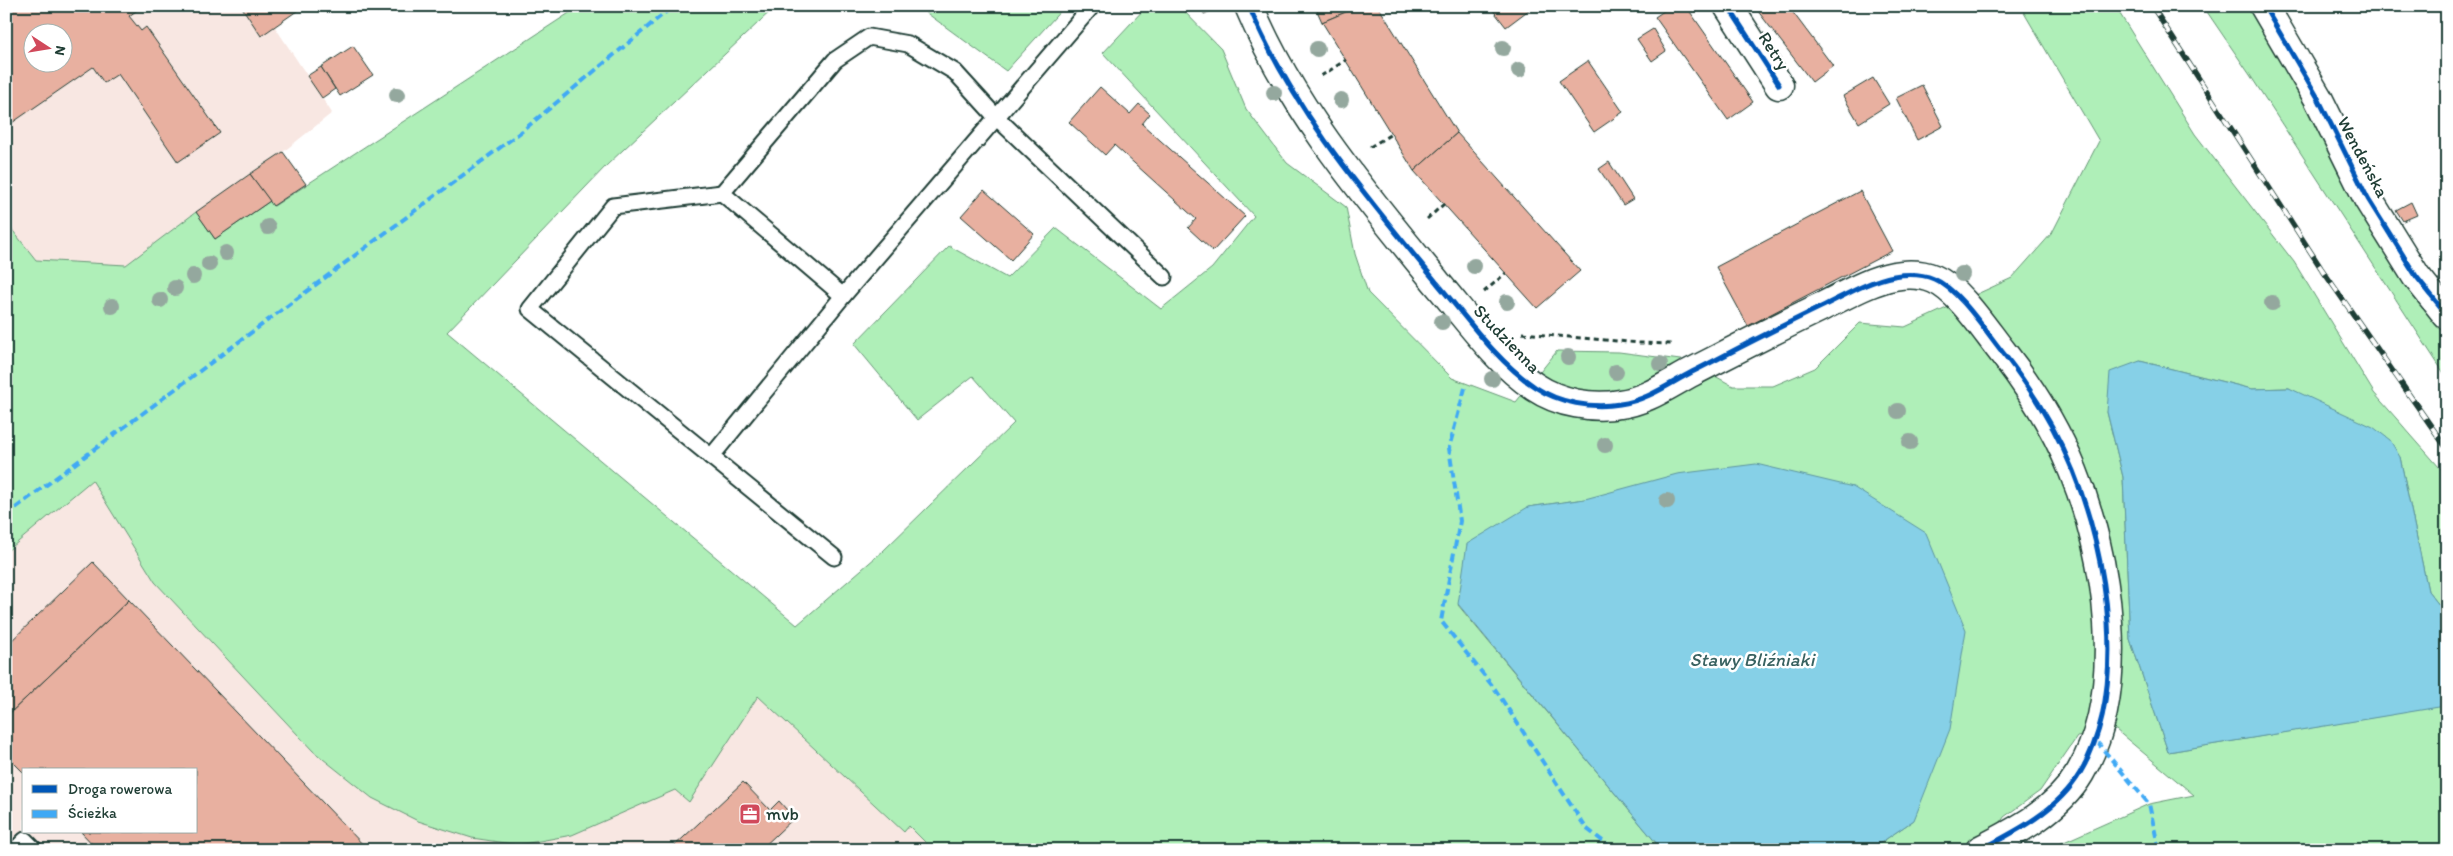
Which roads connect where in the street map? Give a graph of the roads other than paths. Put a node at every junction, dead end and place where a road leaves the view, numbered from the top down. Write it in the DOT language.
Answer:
graph roads {
  1 [pos="1092,6"];
  2 [pos="1249,6"];
  3 [pos="1728,6"];
  4 [pos="2264,6"];
  5 [pos="1779,85"];
  6 [pos="996,117"];
  7 [pos="722,193"];
  8 [pos="1164,277"];
  9 [pos="843,296"];
  10 [pos="2447,316"];
  11 [pos="711,456"];
  12 [pos="834,557"];
  13 [pos="15,850"];
  14 [pos="35,850"];
  15 [pos="1980,850"];
  1 -- 6 [label="lane"];
  2 -- 15 [label="street, Studzienna"];
  3 -- 5 [label="street, Retry"];
  4 -- 10 [label="street, Wendeńska"];
  6 -- 7 [label="lane"];
  6 -- 8 [label="lane"];
  6 -- 9 [label="lane"];
  7 -- 9 [label="lane"];
  7 -- 11 [label="lane"];
  9 -- 11 [label="lane"];
  11 -- 12 [label="lane"];
  13 -- 14 [label="lane"];
}
